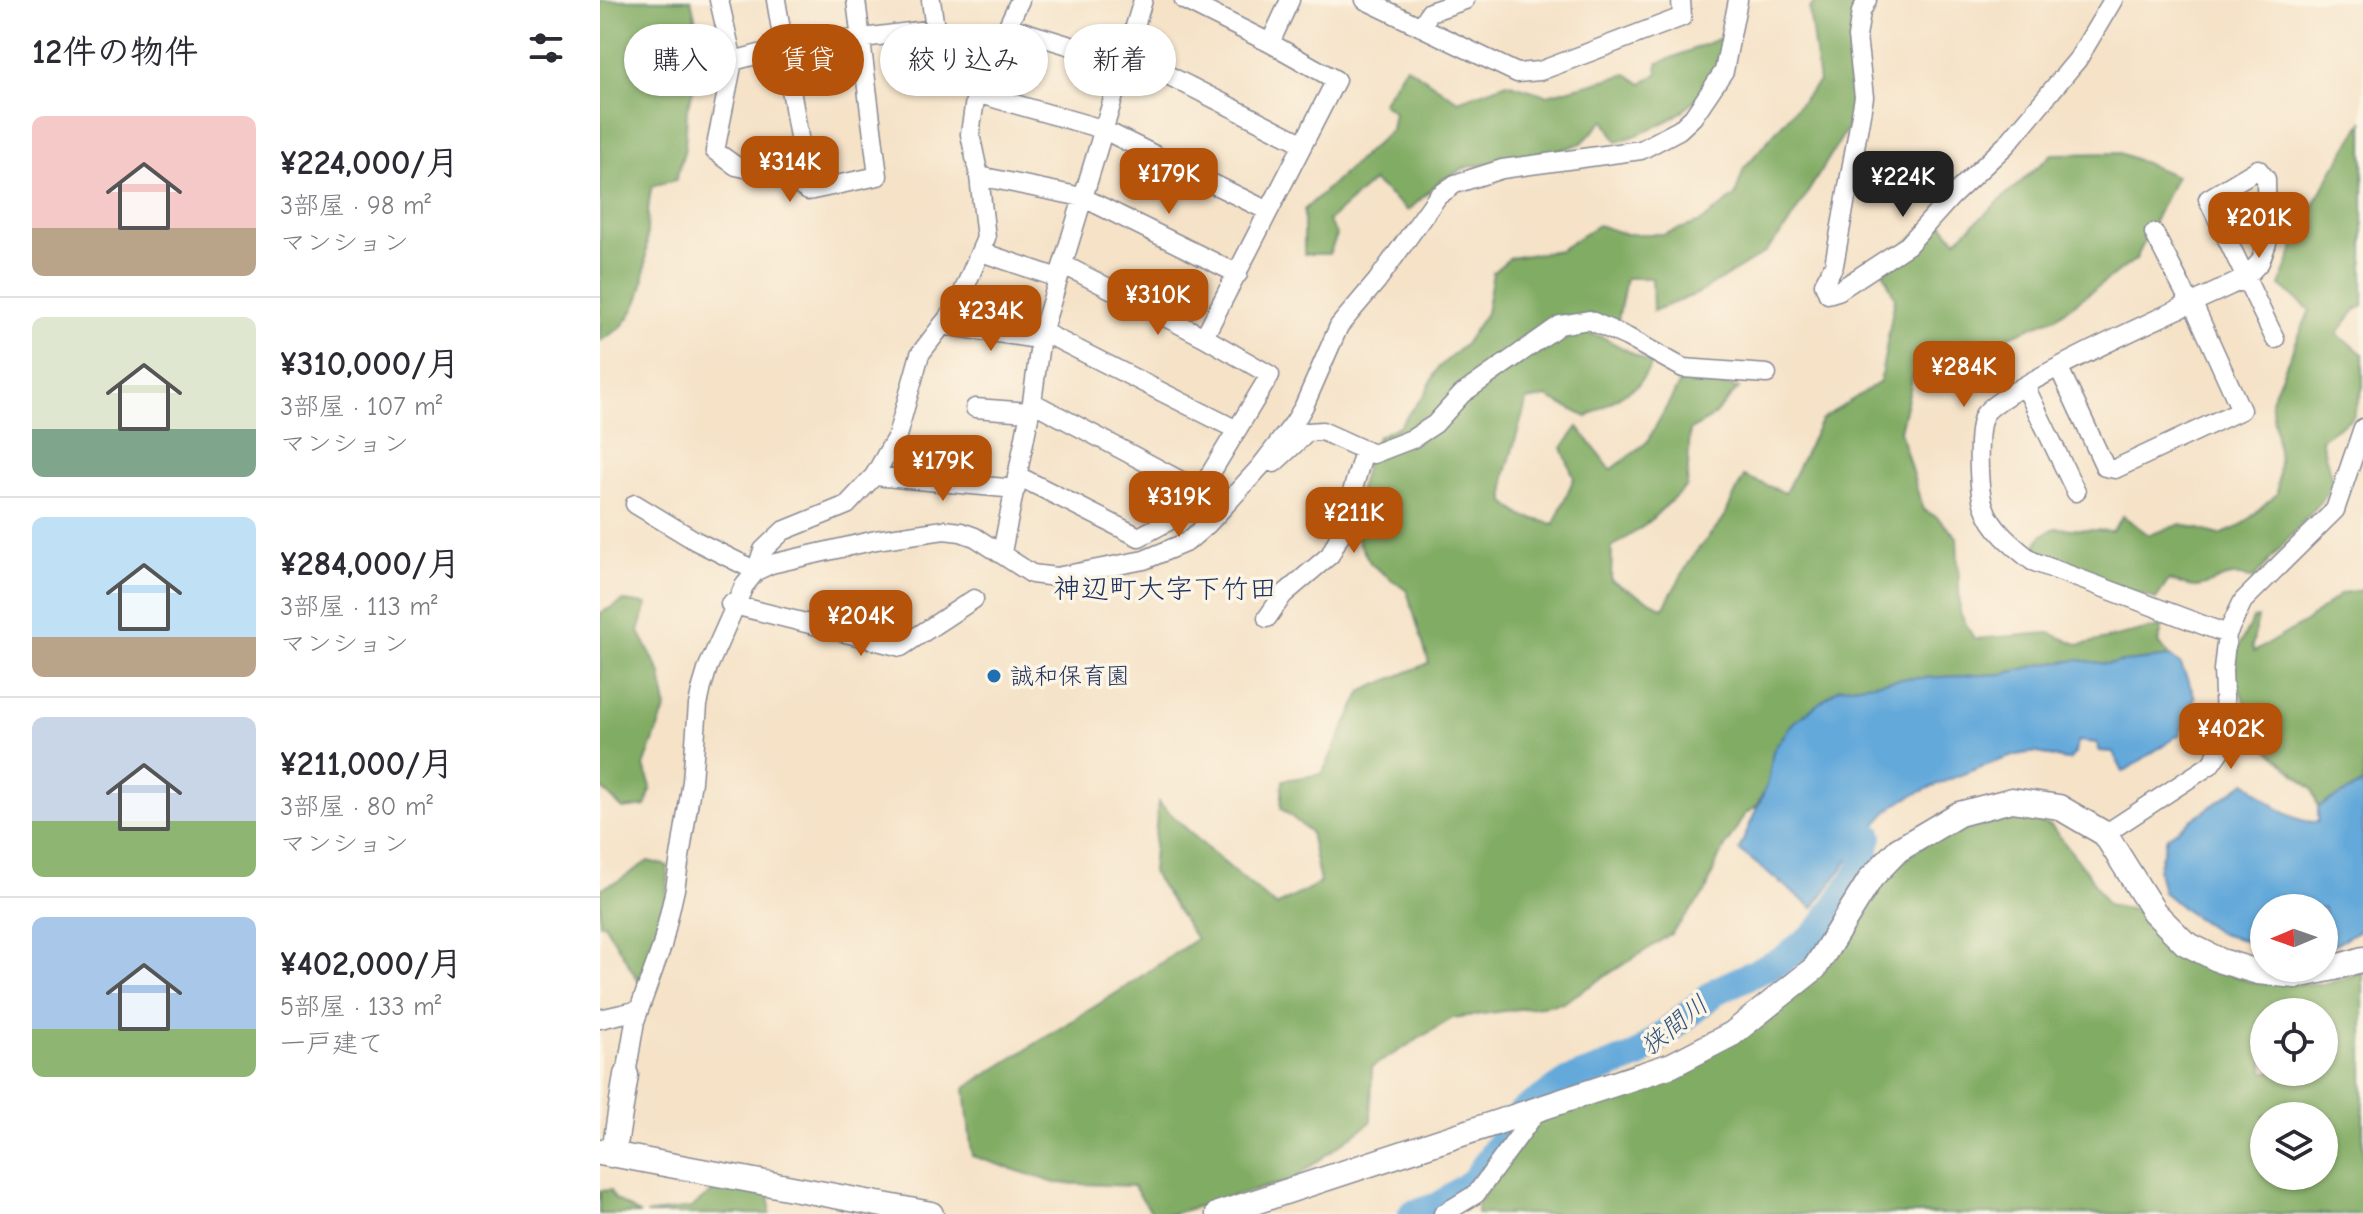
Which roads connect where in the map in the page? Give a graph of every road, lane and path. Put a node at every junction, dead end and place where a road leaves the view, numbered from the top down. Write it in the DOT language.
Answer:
graph roads {
  1 [pos="719,0"];
  2 [pos="776,0"];
  3 [pos="856,0"];
  4 [pos="931,0"];
  5 [pos="1020,0"];
  6 [pos="1143,0"];
  7 [pos="1184,0"];
  8 [pos="1290,0"];
  9 [pos="1465,0"];
  10 [pos="1681,0"];
  11 [pos="1738,0"];
  12 [pos="1867,0"];
  13 [pos="2113,0"];
  14 [pos="1372,2"];
  15 [pos="725,24"];
  16 [pos="779,24"];
  17 [pos="860,24"];
  18 [pos="934,24"];
  19 [pos="1010,24"];
  20 [pos="1136,24"];
  21 [pos="1421,27"];
  22 [pos="1270,43"];
  23 [pos="864,56"];
  24 [pos="1176,82"];
  25 [pos="726,96"];
  26 [pos="791,96"];
  27 [pos="976,96"];
  28 [pos="986,96"];
  29 [pos="1113,96"];
  30 [pos="1102,129"];
  31 [pos="1302,143"];
  32 [pos="979,176"];
  33 [pos="808,191"];
  34 [pos="1082,197"];
  35 [pos="1268,211"];
  36 [pos="2154,233"];
  37 [pos="981,252"];
  38 [pos="1061,271"];
  39 [pos="1238,274"];
  40 [pos="2244,279"];
  41 [pos="2193,304"];
  42 [pos="942,325"];
  43 [pos="1041,336"];
  44 [pos="1204,337"];
  45 [pos="2275,339"];
  46 [pos="2059,368"];
  47 [pos="1767,374"];
  48 [pos="2025,386"];
  49 [pos="1031,407"];
  50 [pos="975,408"];
  51 [pos="2363,428"];
  52 [pos="1237,430"];
  53 [pos="1364,451"];
  54 [pos="1260,467"];
  55 [pos="874,476"];
  56 [pos="1017,483"];
  57 [pos="1200,491"];
  58 [pos="2076,492"];
  59 [pos="635,504"];
  60 [pos="1002,552"];
  61 [pos="756,571"];
  62 [pos="974,599"];
  63 [pos="733,604"];
  64 [pos="1267,618"];
  65 [pos="2227,634"];
  66 [pos="2105,834"];
  67 [pos="2363,959"];
  68 [pos="639,1010"];
  69 [pos="600,1019"];
  70 [pos="626,1075"];
  71 [pos="1537,1111"];
  72 [pos="605,1153"];
  73 [pos="931,1214"];
  74 [pos="1218,1214"];
  75 [pos="1443,1214"];
  1 -- 15 [label="street"];
  2 -- 16 [label="street"];
  3 -- 17 [label="street"];
  4 -- 18 [label="street"];
  5 -- 19 [label="street"];
  6 -- 20 [label="street"];
  7 -- 22 [label="street"];
  8 -- 22 [label="street"];
  9 -- 21 [label="street"];
  10 -- 21 [label="street"];
  11 -- 54 [label="street"];
  12 -- 13 [label="street"];
  14 -- 21 [label="street"];
  22 -- 31 [label="street"];
  23 -- 33 [label="street"];
  24 -- 31 [label="street"];
  25 -- 33 [label="street"];
  26 -- 33 [label="street"];
  27 -- 32 [label="street"];
  28 -- 30 [label="street"];
  29 -- 30 [label="street"];
  30 -- 34 [label="street"];
  30 -- 35 [label="street"];
  31 -- 35 [label="street"];
  32 -- 34 [label="street"];
  32 -- 37 [label="street"];
  34 -- 38 [label="street"];
  34 -- 39 [label="street"];
  35 -- 39 [label="street"];
  36 -- 41 [label="street"];
  37 -- 38 [label="street"];
  37 -- 42 [label="street"];
  38 -- 43 [label="street"];
  38 -- 44 [label="street"];
  39 -- 44 [label="street"];
  40 -- 40 [label="street"];
  40 -- 41 [label="street"];
  40 -- 45 [label="street"];
  41 -- 46 [label="street"];
  41 -- 46 [label="street"];
  42 -- 43 [label="street"];
  42 -- 55 [label="street"];
  43 -- 49 [label="street"];
  43 -- 52 [label="street"];
  44 -- 52 [label="street"];
  46 -- 48 [label="street"];
  47 -- 53 [label="street"];
  48 -- 58 [label="street"];
  48 -- 65 [label="street"];
  49 -- 50 [label="street"];
  49 -- 56 [label="street"];
  49 -- 57 [label="street"];
  51 -- 65 [label="street"];
  52 -- 57 [label="street"];
  53 -- 54 [label="street"];
  53 -- 64 [label="street"];
  54 -- 60 [label="street"];
  55 -- 56 [label="street"];
  55 -- 61 [label="street"];
  56 -- 57 [label="street"];
  56 -- 60 [label="street"];
  59 -- 61 [label="street"];
  60 -- 61 [label="street"];
  61 -- 63 [label="street"];
  62 -- 63 [label="street"];
  63 -- 68 [label="street"];
  65 -- 66 [label="street"];
  66 -- 67 [label="street"];
  66 -- 71 [label="street"];
  68 -- 69 [label="street"];
  68 -- 70 [label="street"];
  70 -- 72 [label="street"];
  71 -- 74 [label="street"];
  71 -- 75 [label="street"];
  72 -- 73 [label="street"];
}
